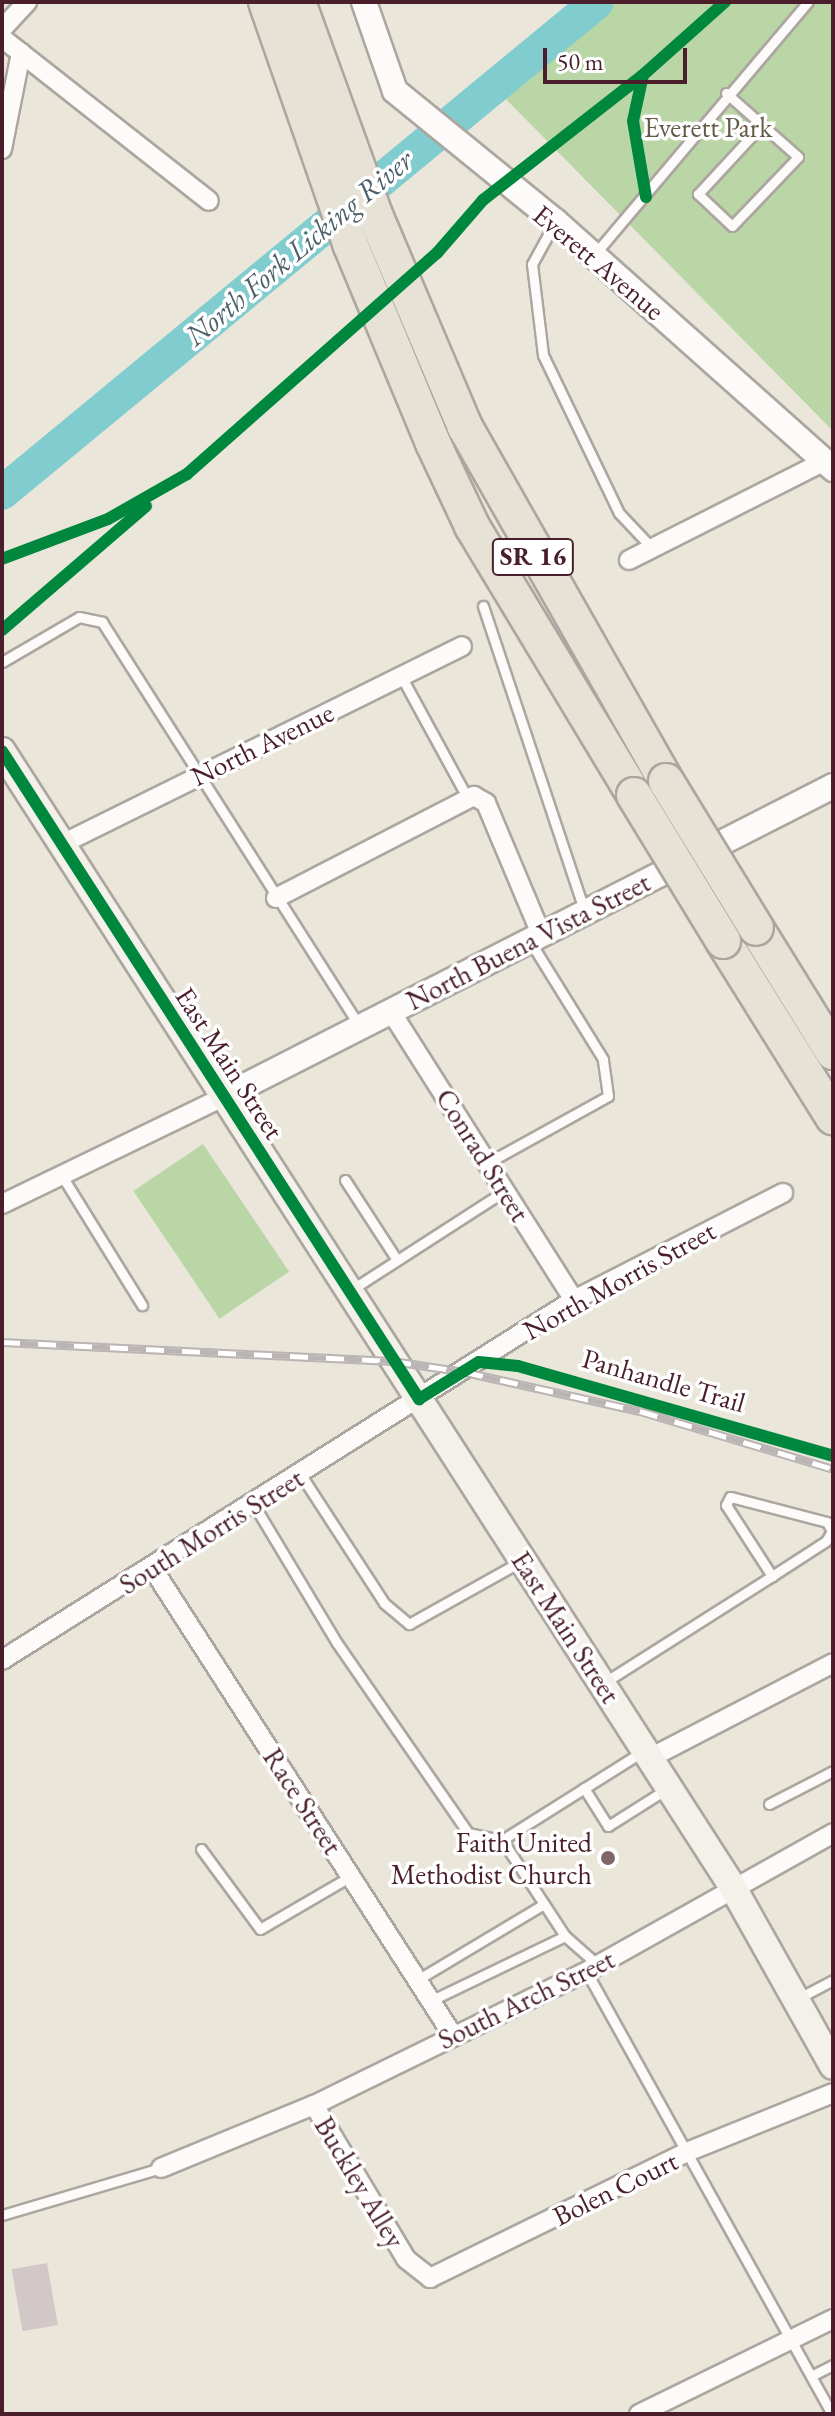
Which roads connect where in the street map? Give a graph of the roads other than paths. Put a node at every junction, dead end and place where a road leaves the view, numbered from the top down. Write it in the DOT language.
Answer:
graph roads {
  1 [pos="27,2"];
  2 [pos="266,2"];
  3 [pos="298,2"];
  4 [pos="364,2"];
  5 [pos="808,2"];
  6 [pos="2,29"];
  7 [pos="2,38"];
  8 [pos="21,53"];
  9 [pos="726,93"];
  10 [pos="762,125"];
  11 [pos="2,149"];
  12 [pos="209,201"];
  13 [pos="555,221"];
  14 [pos="594,255"];
  15 [pos="829,465"];
  16 [pos="653,548"];
  17 [pos="629,560"];
  18 [pos="483,606"];
  19 [pos="462,646"];
  20 [pos="2,662"];
  21 [pos="401,676"];
  22 [pos="2,751"];
  23 [pos="197,776"];
  24 [pos="833,786"];
  25 [pos="468,799"];
  26 [pos="62,844"];
  27 [pos="276,898"];
  28 [pos="586,913"];
  29 [pos="535,937"];
  30 [pos="390,1010"];
  31 [pos="359,1025"];
  32 [pos="833,1052"];
  33 [pos="223,1097"];
  34 [pos="833,1117"];
  35 [pos="489,1162"];
  36 [pos="62,1176"];
  37 [pos="345,1180"];
  38 [pos="506,1190"];
  39 [pos="783,1193"];
  40 [pos="2,1204"];
  41 [pos="397,1260"];
  42 [pos="348,1291"];
  43 [pos="574,1300"];
  44 [pos="142,1305"];
  45 [pos="419,1399"];
  46 [pos="301,1475"];
  47 [pos="254,1505"];
  48 [pos="830,1523"];
  49 [pos="523,1561"];
  50 [pos="153,1569"];
  51 [pos="772,1576"];
  52 [pos="2,1660"];
  53 [pos="833,1663"];
  54 [pos="602,1684"];
  55 [pos="647,1754"];
  56 [pos="833,1771"];
  57 [pos="669,1787"];
  58 [pos="584,1788"];
  59 [pos="769,1804"];
  60 [pos="833,1833"];
  61 [pos="502,1840"];
  62 [pos="201,1849"];
  63 [pos="351,1876"];
  64 [pos="732,1886"];
  65 [pos="544,1904"];
  66 [pos="565,1936"];
  67 [pos="592,1968"];
  68 [pos="417,1980"];
  69 [pos="833,1980"];
  70 [pos="796,1999"];
  71 [pos="430,2001"];
  72 [pos="452,2034"];
  73 [pos="833,2066"];
  74 [pos="833,2093"];
  75 [pos="314,2105"];
  76 [pos="687,2152"];
  77 [pos="161,2168"];
  78 [pos="2,2215"];
  79 [pos="406,2259"];
  80 [pos="833,2319"];
  81 [pos="791,2339"];
  82 [pos="833,2365"];
  83 [pos="811,2376"];
  84 [pos="648,2412"];
  85 [pos="832,2414"];
  1 -- 6 [label="street"];
  2 -- 34 [label="highway, SR 16, bridge"];
  3 -- 32 [label="highway, SR 16, bridge"];
  4 -- 13 [label="street, Everett Avenue"];
  5 -- 9 [label="lane"];
  7 -- 8 [label="street"];
  8 -- 11 [label="street"];
  8 -- 12 [label="street"];
  9 -- 10 [label="lane"];
  9 -- 14 [label="lane"];
  10 -- 10 [label="lane"];
  13 -- 14 [label="street, Everett Avenue"];
  13 -- 16 [label="lane"];
  14 -- 15 [label="street, Everett Avenue"];
  15 -- 16 [label="street"];
  16 -- 17 [label="street"];
  18 -- 28 [label="lane"];
  19 -- 21 [label="street, North Avenue"];
  20 -- 23 [label="lane"];
  21 -- 23 [label="street, North Avenue"];
  21 -- 25 [label="lane"];
  22 -- 26 [label="main road, East Main Street"];
  23 -- 26 [label="street, North Avenue"];
  23 -- 27 [label="lane"];
  24 -- 28 [label="street, North Buena Vista Street"];
  25 -- 27 [label="street"];
  25 -- 29 [label="street"];
  26 -- 33 [label="main road, East Main Street"];
  27 -- 31 [label="lane"];
  28 -- 29 [label="street, North Buena Vista Street"];
  29 -- 30 [label="street, North Buena Vista Street"];
  29 -- 35 [label="lane"];
  30 -- 31 [label="street, North Buena Vista Street"];
  30 -- 35 [label="street, Conrad Street"];
  31 -- 33 [label="street, North Buena Vista Street"];
  33 -- 36 [label="street"];
  33 -- 42 [label="main road, East Main Street"];
  35 -- 38 [label="street, Conrad Street"];
  36 -- 40 [label="street"];
  36 -- 44 [label="lane"];
  37 -- 41 [label="lane"];
  38 -- 41 [label="lane"];
  38 -- 43 [label="street, Conrad Street"];
  39 -- 43 [label="street, North Morris Street"];
  41 -- 42 [label="lane"];
  42 -- 45 [label="main road, East Main Street"];
  43 -- 45 [label="street, North Morris Street"];
  45 -- 46 [label="street, South Morris Street"];
  45 -- 49 [label="main road, East Main Street"];
  46 -- 47 [label="street, South Morris Street"];
  46 -- 49 [label="lane"];
  47 -- 50 [label="street, South Morris Street"];
  47 -- 61 [label="lane"];
  48 -- 51 [label="lane"];
  48 -- 51 [label="lane"];
  49 -- 54 [label="main road, East Main Street"];
  50 -- 52 [label="street, South Morris Street"];
  50 -- 63 [label="street, Race Street"];
  51 -- 54 [label="lane"];
  53 -- 55 [label="street"];
  54 -- 55 [label="main road, East Main Street"];
  55 -- 57 [label="main road, East Main Street"];
  55 -- 58 [label="lane"];
  56 -- 59 [label="lane"];
  57 -- 58 [label="lane"];
  57 -- 64 [label="main road, East Main Street"];
  58 -- 61 [label="lane"];
  60 -- 64 [label="street, South Arch Street"];
  61 -- 65 [label="lane"];
  62 -- 63 [label="lane"];
  63 -- 68 [label="street, Race Street"];
  64 -- 67 [label="street, South Arch Street"];
  64 -- 70 [label="main road, East Main Street"];
  65 -- 66 [label="lane"];
  65 -- 68 [label="lane"];
  66 -- 67 [label="lane"];
  66 -- 71 [label="lane"];
  67 -- 72 [label="street, South Arch Street"];
  67 -- 76 [label="lane"];
  68 -- 71 [label="street, Race Street"];
  69 -- 70 [label="lane"];
  70 -- 73 [label="main road, East Main Street"];
  71 -- 72 [label="street, Race Street"];
  72 -- 75 [label="street, South Arch Street"];
  74 -- 76 [label="street, Bolen Court"];
  75 -- 77 [label="street, South Arch Street"];
  75 -- 79 [label="street, Buckley Alley"];
  76 -- 79 [label="street, Bolen Court"];
  76 -- 81 [label="lane"];
  77 -- 78 [label="lane"];
  80 -- 81 [label="street"];
  81 -- 83 [label="lane"];
  81 -- 84 [label="street"];
  82 -- 83 [label="lane"];
  83 -- 85 [label="lane"];
}
